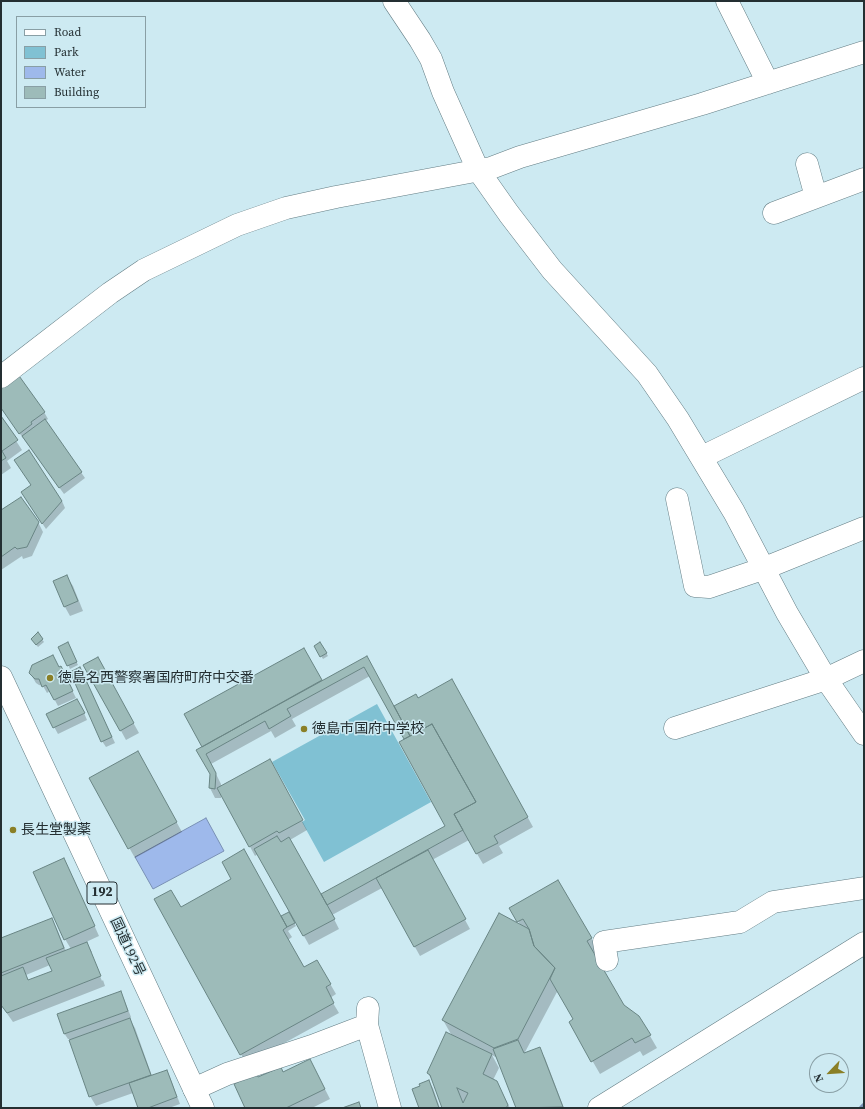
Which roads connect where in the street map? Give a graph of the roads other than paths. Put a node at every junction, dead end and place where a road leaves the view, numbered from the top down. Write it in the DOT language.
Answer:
graph roads {
  1 [pos="394,1"];
  2 [pos="727,1"];
  3 [pos="864,52"];
  4 [pos="768,83"];
  5 [pos="807,164"];
  6 [pos="478,170"];
  7 [pos="864,179"];
  8 [pos="816,197"];
  9 [pos="774,213"];
  10 [pos="1,377"];
  11 [pos="864,378"];
  12 [pos="702,457"];
  13 [pos="677,499"];
  14 [pos="864,528"];
  15 [pos="765,568"];
  16 [pos="864,661"];
  17 [pos="1,677"];
  18 [pos="826,679"];
  19 [pos="675,728"];
  20 [pos="864,734"];
  21 [pos="864,888"];
  22 [pos="864,943"];
  23 [pos="607,960"];
  24 [pos="198,1098"];
  25 [pos="390,1108"];
  26 [pos="599,1108"];
  1 -- 6 [label="main road"];
  2 -- 4 [label="main road"];
  3 -- 4 [label="main road"];
  4 -- 6 [label="main road"];
  5 -- 8 [label="main road"];
  6 -- 10 [label="main road"];
  6 -- 12 [label="main road"];
  7 -- 8 [label="main road"];
  8 -- 9 [label="main road"];
  11 -- 12 [label="main road"];
  12 -- 15 [label="main road"];
  13 -- 15 [label="main road"];
  14 -- 15 [label="main road"];
  15 -- 18 [label="main road"];
  16 -- 18 [label="main road"];
  17 -- 24 [label="main road, 国道192号 / 192"];
  18 -- 19 [label="main road"];
  18 -- 20 [label="main road"];
  21 -- 23 [label="main road"];
  22 -- 26 [label="main road"];
  24 -- 25 [label="main road"];
}
